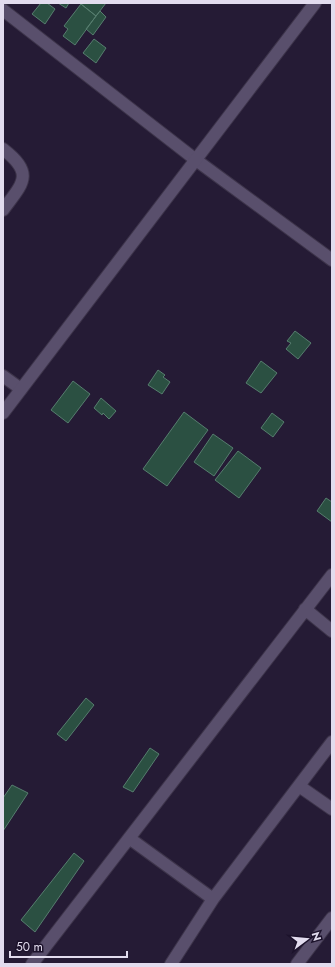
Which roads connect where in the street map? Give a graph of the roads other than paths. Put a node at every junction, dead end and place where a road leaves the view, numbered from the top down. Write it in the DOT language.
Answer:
graph roads {
  1 [pos="7,3"];
  2 [pos="315,3"];
  3 [pos="3,9"];
  4 [pos="3,149"];
  5 [pos="196,160"];
  6 [pos="3,210"];
  7 [pos="332,260"];
  8 [pos="3,376"];
  9 [pos="21,389"];
  10 [pos="3,413"];
  11 [pos="332,575"];
  12 [pos="305,610"];
  13 [pos="332,631"];
  14 [pos="332,742"];
  15 [pos="299,786"];
  16 [pos="332,809"];
  17 [pos="129,838"];
  18 [pos="212,899"];
  19 [pos="332,918"];
  20 [pos="32,964"];
  21 [pos="170,964"];
  22 [pos="297,964"];
  1 -- 3 [label="street"];
  2 -- 5 [label="street"];
  3 -- 5 [label="street"];
  4 -- 6 [label="street"];
  5 -- 7 [label="street"];
  5 -- 9 [label="street"];
  8 -- 9 [label="street"];
  9 -- 10 [label="street"];
  11 -- 12 [label="street"];
  12 -- 13 [label="street"];
  12 -- 17 [label="street"];
  14 -- 15 [label="street"];
  15 -- 16 [label="street"];
  15 -- 18 [label="street"];
  17 -- 18 [label="street"];
  17 -- 20 [label="street"];
  18 -- 21 [label="street"];
  19 -- 22 [label="street"];
}
